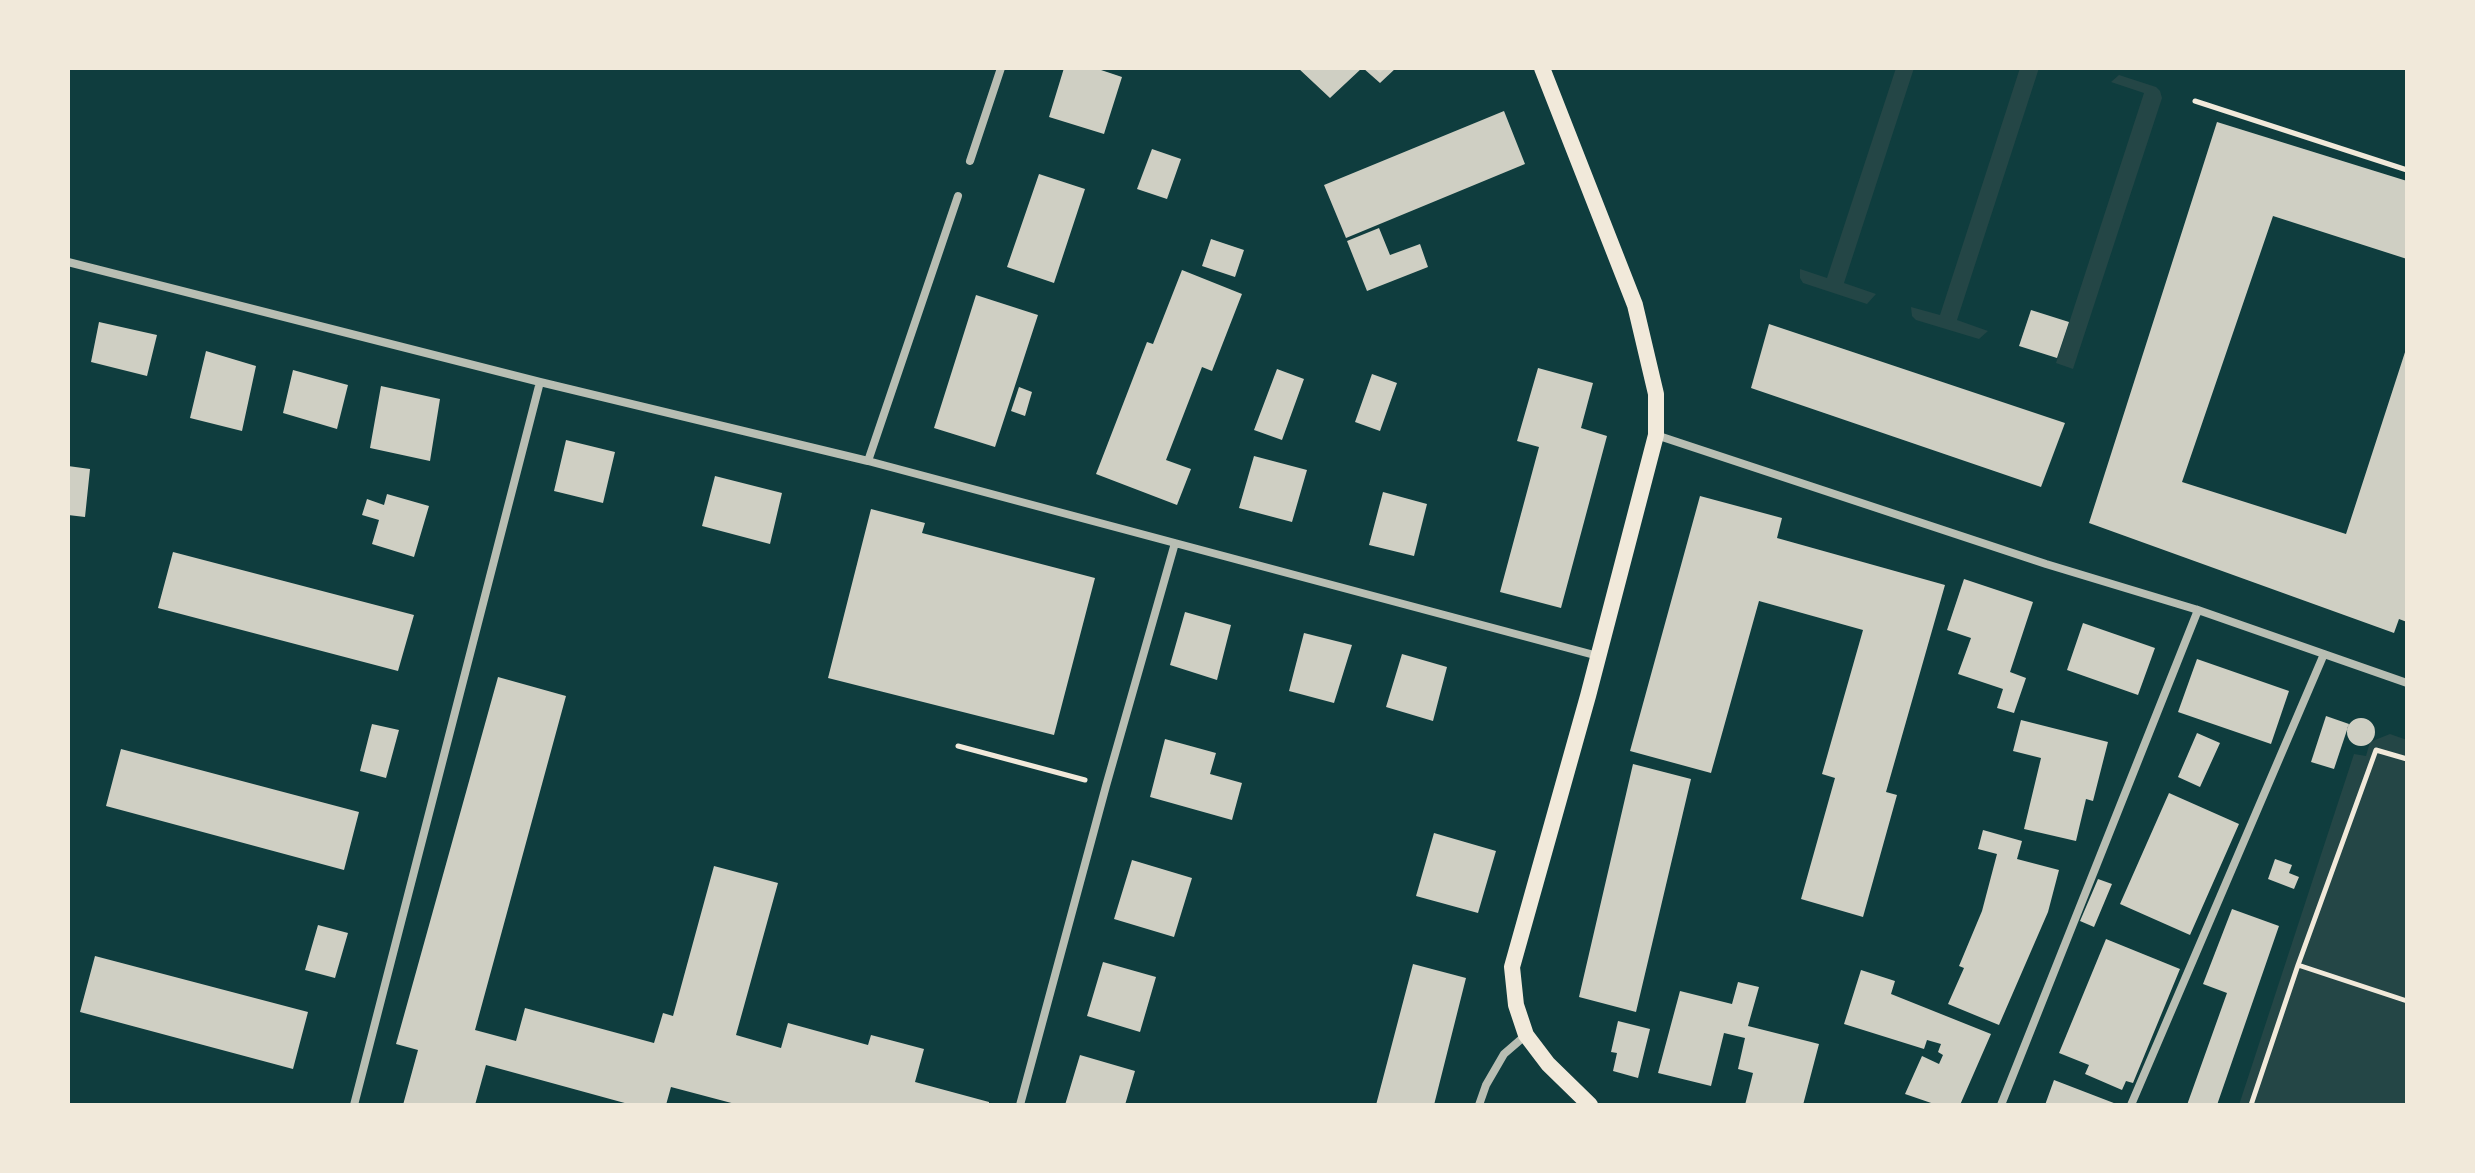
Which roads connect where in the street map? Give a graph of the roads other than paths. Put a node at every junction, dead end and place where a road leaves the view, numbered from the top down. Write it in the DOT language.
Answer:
graph roads {
  1 [pos="1001,68"];
  2 [pos="1542,68"];
  3 [pos="970,161"];
  4 [pos="958,196"];
  5 [pos="68,262"];
  6 [pos="540,382"];
  7 [pos="1656,435"];
  8 [pos="868,461"];
  9 [pos="1175,543"];
  10 [pos="2198,610"];
  11 [pos="2324,654"];
  12 [pos="1598,656"];
  13 [pos="2407,683"];
  14 [pos="1526,1035"];
  15 [pos="354,1105"];
  16 [pos="1020,1105"];
  17 [pos="1479,1105"];
  18 [pos="1590,1105"];
  19 [pos="2001,1105"];
  20 [pos="2131,1105"];
  1 -- 3 [label="street"];
  2 -- 7 [label="main road"];
  4 -- 8 [label="street"];
  5 -- 6 [label="street"];
  6 -- 8 [label="street"];
  6 -- 15 [label="street"];
  7 -- 10 [label="street"];
  7 -- 12 [label="main road"];
  8 -- 9 [label="street"];
  9 -- 12 [label="street"];
  9 -- 16 [label="street"];
  10 -- 11 [label="street"];
  10 -- 19 [label="street"];
  11 -- 13 [label="street"];
  11 -- 20 [label="street"];
  12 -- 14 [label="main road"];
  14 -- 17 [label="street"];
  14 -- 18 [label="main road"];
}
